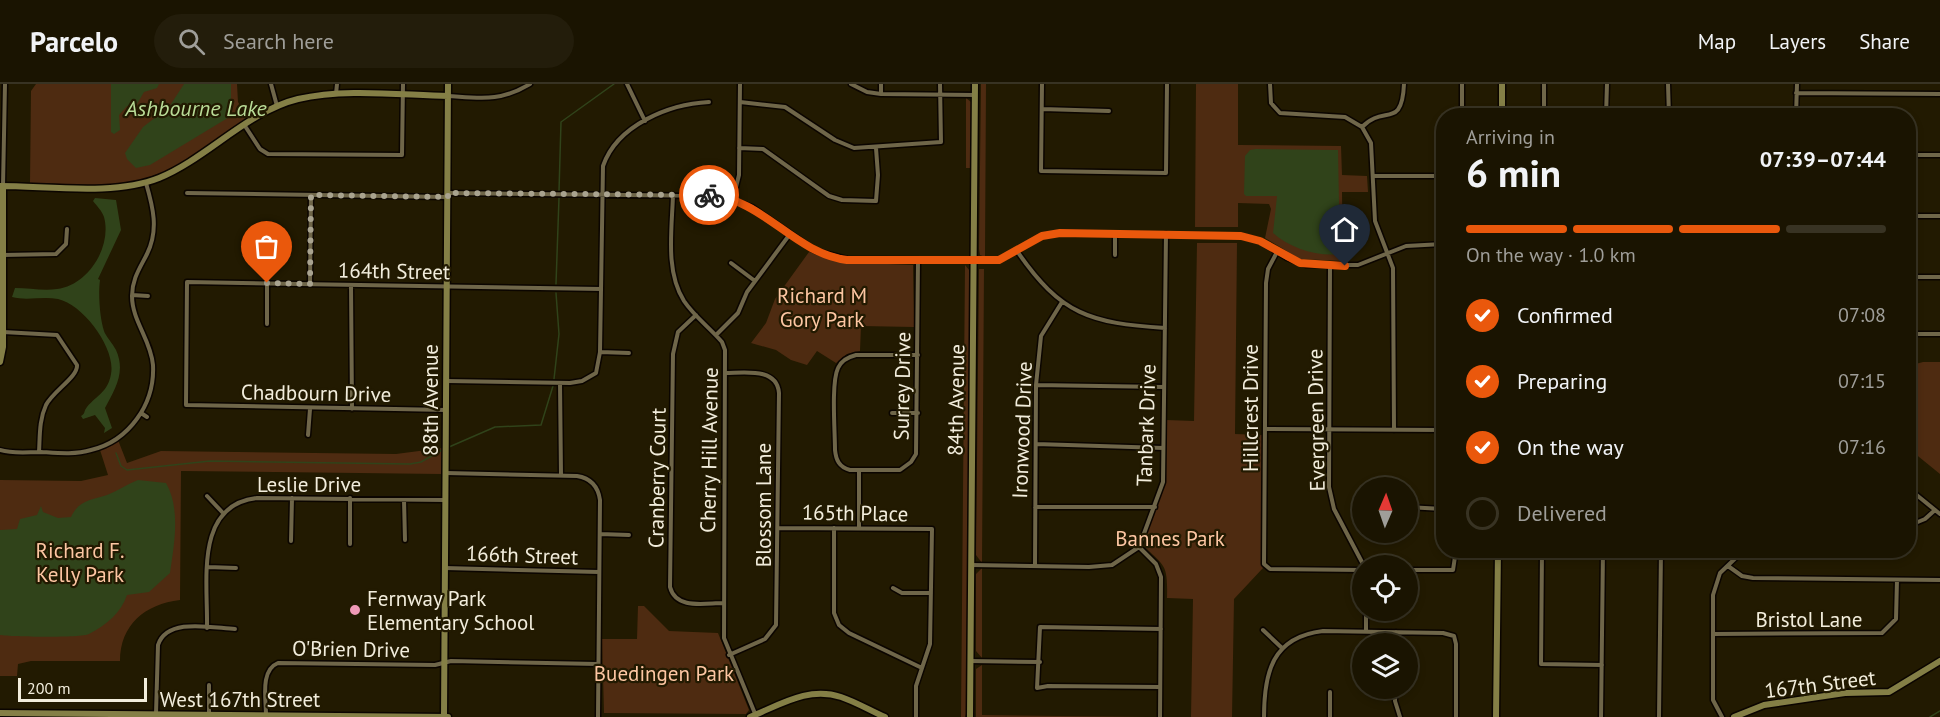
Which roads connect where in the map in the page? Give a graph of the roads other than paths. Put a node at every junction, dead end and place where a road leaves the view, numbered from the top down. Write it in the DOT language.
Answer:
graph roads {
  1 [pos="5,84"];
  2 [pos="271,84"];
  3 [pos="337,84"];
  4 [pos="403,84"];
  5 [pos="448,84"];
  6 [pos="530,84"];
  7 [pos="627,84"];
  8 [pos="740,84"];
  9 [pos="851,84"];
  10 [pos="881,84"];
  11 [pos="940,84"];
  12 [pos="975,84"];
  13 [pos="1042,84"];
  14 [pos="1167,84"];
  15 [pos="1270,84"];
  16 [pos="1404,84"];
  17 [pos="1462,84"];
  18 [pos="1502,84"];
  19 [pos="1544,84"];
  20 [pos="1607,84"];
  21 [pos="1668,84"];
  22 [pos="1797,84"];
  23 [pos="1796,93"];
  24 [pos="336,94"];
  25 [pos="881,94"];
  26 [pos="1940,94"];
  27 [pos="403,95"];
  28 [pos="940,95"];
  29 [pos="975,95"];
  30 [pos="448,96"];
  31 [pos="709,102"];
  32 [pos="740,102"];
  33 [pos="278,108"];
  34 [pos="1462,108"];
  35 [pos="1502,108"];
  36 [pos="1544,108"];
  37 [pos="1606,108"];
  38 [pos="1669,108"];
  39 [pos="1796,108"];
  40 [pos="1042,109"];
  41 [pos="1109,111"];
  42 [pos="645,121"];
  43 [pos="246,126"];
  44 [pos="1362,127"];
  45 [pos="739,148"];
  46 [pos="876,148"];
  47 [pos="1916,155"];
  48 [pos="1940,155"];
  49 [pos="1374,176"];
  50 [pos="1436,176"];
  51 [pos="146,183"];
  52 [pos="2,186"];
  53 [pos="187,193"];
  54 [pos="311,195"];
  55 [pos="448,195"];
  56 [pos="602,195"];
  57 [pos="673,195"];
  58 [pos="733,199"];
  59 [pos="1916,216"];
  60 [pos="1940,216"];
  61 [pos="67,229"];
  62 [pos="790,234"];
  63 [pos="1115,234"];
  64 [pos="1166,234"];
  65 [pos="1436,244"];
  66 [pos="1017,251"];
  67 [pos="1277,252"];
  68 [pos="1388,254"];
  69 [pos="3,255"];
  70 [pos="1115,255"];
  71 [pos="918,260"];
  72 [pos="974,261"];
  73 [pos="731,263"];
  74 [pos="1330,266"];
  75 [pos="1916,277"];
  76 [pos="1940,278"];
  77 [pos="755,281"];
  78 [pos="267,283"];
  79 [pos="310,284"];
  80 [pos="351,285"];
  81 [pos="447,286"];
  82 [pos="601,289"];
  83 [pos="1,292"];
  84 [pos="132,295"];
  85 [pos="148,296"];
  86 [pos="1062,302"];
  87 [pos="696,315"];
  88 [pos="267,324"];
  89 [pos="1165,328"];
  90 [pos="3,332"];
  91 [pos="1916,334"];
  92 [pos="1940,334"];
  93 [pos="716,335"];
  94 [pos="600,352"];
  95 [pos="629,353"];
  96 [pos="918,355"];
  97 [pos="0,362"];
  98 [pos="725,373"];
  99 [pos="447,381"];
  100 [pos="560,383"];
  101 [pos="1036,385"];
  102 [pos="1164,387"];
  103 [pos="186,405"];
  104 [pos="310,409"];
  105 [pos="352,409"];
  106 [pos="446,410"];
  107 [pos="141,413"];
  108 [pos="892,413"];
  109 [pos="918,413"];
  110 [pos="147,417"];
  111 [pos="1266,429"];
  112 [pos="1329,429"];
  113 [pos="1394,430"];
  114 [pos="1436,430"];
  115 [pos="308,435"];
  116 [pos="1036,444"];
  117 [pos="1163,448"];
  118 [pos="0,450"];
  119 [pos="39,452"];
  120 [pos="859,471"];
  121 [pos="446,473"];
  122 [pos="561,476"];
  123 [pos="1916,495"];
  124 [pos="207,496"];
  125 [pos="292,498"];
  126 [pos="350,498"];
  127 [pos="404,500"];
  128 [pos="445,500"];
  129 [pos="1035,507"];
  130 [pos="1155,507"];
  131 [pos="1418,508"];
  132 [pos="1436,509"];
  133 [pos="1935,510"];
  134 [pos="223,513"];
  135 [pos="1940,514"];
  136 [pos="1916,523"];
  137 [pos="778,528"];
  138 [pos="834,528"];
  139 [pos="859,528"];
  140 [pos="600,534"];
  141 [pos="629,535"];
  142 [pos="405,540"];
  143 [pos="291,542"];
  144 [pos="350,544"];
  145 [pos="1139,547"];
  146 [pos="1358,555"];
  147 [pos="1455,558"];
  148 [pos="1498,558"];
  149 [pos="1542,558"];
  150 [pos="1603,558"];
  151 [pos="1660,558"];
  152 [pos="1736,558"];
  153 [pos="971,566"];
  154 [pos="1035,566"];
  155 [pos="1728,566"];
  156 [pos="208,567"];
  157 [pos="236,568"];
  158 [pos="445,568"];
  159 [pos="1352,570"];
  160 [pos="1418,570"];
  161 [pos="599,572"];
  162 [pos="1898,580"];
  163 [pos="1940,580"];
  164 [pos="892,588"];
  165 [pos="931,593"];
  166 [pos="723,603"];
  167 [pos="1366,621"];
  168 [pos="207,628"];
  169 [pos="235,629"];
  170 [pos="1161,629"];
  171 [pos="1263,630"];
  172 [pos="1366,632"];
  173 [pos="1396,632"];
  174 [pos="1713,634"];
  175 [pos="1282,648"];
  176 [pos="729,655"];
  177 [pos="970,661"];
  178 [pos="1940,661"];
  179 [pos="1040,662"];
  180 [pos="445,663"];
  181 [pos="598,664"];
  182 [pos="1602,664"];
  183 [pos="922,668"];
  184 [pos="209,685"];
  185 [pos="1160,687"];
  186 [pos="1330,692"];
  187 [pos="1395,699"];
  188 [pos="0,713"];
  189 [pos="32,715"];
  190 [pos="209,715"];
  191 [pos="266,715"];
  192 [pos="94,716"];
  193 [pos="156,716"];
  194 [pos="754,716"];
  195 [pos="446,717"];
  196 [pos="598,717"];
  197 [pos="885,717"];
  198 [pos="916,717"];
  199 [pos="970,717"];
  200 [pos="1160,717"];
  201 [pos="1264,717"];
  202 [pos="1330,717"];
  203 [pos="1400,717"];
  204 [pos="1456,717"];
  205 [pos="1496,717"];
  206 [pos="1601,717"];
  207 [pos="1659,717"];
  208 [pos="1722,717"];
  209 [pos="1734,717"];
  1 -- 52 [label="street"];
  2 -- 33 [label="street"];
  3 -- 24 [label="street"];
  4 -- 27 [label="street"];
  5 -- 30 [label="street, 88th Avenue"];
  6 -- 30 [label="street"];
  7 -- 42 [label="street"];
  8 -- 32 [label="street"];
  9 -- 25 [label="street"];
  10 -- 25 [label="street"];
  11 -- 28 [label="street"];
  12 -- 29 [label="street, 84th Avenue"];
  13 -- 40 [label="street"];
  14 -- 40 [label="street"];
  15 -- 44 [label="street"];
  16 -- 44 [label="street"];
  17 -- 34 [label="street"];
  18 -- 35 [label="street"];
  19 -- 36 [label="street"];
  20 -- 37 [label="street"];
  21 -- 38 [label="street"];
  22 -- 23 [label="street"];
  23 -- 26 [label="street"];
  23 -- 39 [label="street"];
  24 -- 27 [label="street"];
  24 -- 33 [label="street"];
  25 -- 28 [label="street"];
  27 -- 30 [label="street"];
  27 -- 43 [label="street"];
  28 -- 29 [label="street"];
  28 -- 46 [label="street"];
  29 -- 72 [label="street, 84th Avenue"];
  30 -- 55 [label="street, 88th Avenue"];
  31 -- 42 [label="street"];
  32 -- 45 [label="street"];
  32 -- 46 [label="street"];
  33 -- 43 [label="street"];
  40 -- 41 [label="street"];
  42 -- 56 [label="street"];
  43 -- 51 [label="street"];
  44 -- 49 [label="street"];
  45 -- 46 [label="street"];
  45 -- 58 [label="street"];
  47 -- 48 [label="street"];
  49 -- 50 [label="street"];
  49 -- 68 [label="street"];
  51 -- 52 [label="street"];
  51 -- 84 [label="street"];
  52 -- 69 [label="street"];
  53 -- 54 [label="street"];
  54 -- 55 [label="street"];
  54 -- 79 [label="street"];
  55 -- 56 [label="street"];
  55 -- 81 [label="street, 88th Avenue"];
  56 -- 57 [label="street"];
  56 -- 82 [label="street"];
  57 -- 58 [label="street"];
  57 -- 87 [label="street, Cherry Hill Avenue"];
  58 -- 62 [label="street"];
  59 -- 60 [label="street"];
  61 -- 69 [label="street"];
  62 -- 71 [label="street"];
  62 -- 77 [label="street"];
  63 -- 64 [label="street"];
  63 -- 66 [label="street"];
  63 -- 70 [label="street"];
  64 -- 67 [label="street"];
  64 -- 89 [label="street, Tanbark Drive"];
  65 -- 68 [label="street"];
  66 -- 72 [label="street"];
  66 -- 86 [label="street"];
  67 -- 74 [label="street"];
  67 -- 111 [label="street, Hillcrest Drive"];
  68 -- 74 [label="street"];
  68 -- 113 [label="street"];
  69 -- 83 [label="street"];
  71 -- 72 [label="street"];
  71 -- 96 [label="street, Surrey Drive"];
  72 -- 153 [label="street, 84th Avenue"];
  73 -- 77 [label="street"];
  74 -- 112 [label="street, Evergreen Drive"];
  75 -- 76 [label="street"];
  77 -- 93 [label="street"];
  78 -- 79 [label="street, 164th Street"];
  78 -- 88 [label="street"];
  78 -- 103 [label="street, 164th Street"];
  79 -- 80 [label="street, 164th Street"];
  80 -- 81 [label="street, 164th Street"];
  80 -- 105 [label="street"];
  81 -- 82 [label="street, 164th Street"];
  81 -- 99 [label="street, 88th Avenue"];
  82 -- 94 [label="street"];
  83 -- 90 [label="street"];
  84 -- 85 [label="street"];
  84 -- 107 [label="street"];
  86 -- 89 [label="street"];
  86 -- 101 [label="street, Ironwood Drive"];
  87 -- 93 [label="street, Cherry Hill Avenue"];
  87 -- 166 [label="street, Cranberry Court"];
  89 -- 102 [label="street, Tanbark Drive"];
  90 -- 97 [label="street"];
  90 -- 119 [label="street"];
  91 -- 92 [label="street"];
  93 -- 98 [label="street, Cherry Hill Avenue"];
  94 -- 95 [label="street"];
  94 -- 100 [label="street"];
  96 -- 109 [label="street, Surrey Drive"];
  96 -- 120 [label="street, Surrey Drive"];
  98 -- 137 [label="street, Blossom Lane"];
  98 -- 166 [label="street, Cherry Hill Avenue"];
  99 -- 100 [label="street"];
  99 -- 106 [label="street, 88th Avenue"];
  100 -- 122 [label="street"];
  101 -- 102 [label="street"];
  101 -- 116 [label="street, Ironwood Drive"];
  102 -- 117 [label="street, Tanbark Drive"];
  103 -- 104 [label="street, Chadbourn Drive"];
  104 -- 105 [label="street, Chadbourn Drive"];
  104 -- 115 [label="street"];
  105 -- 106 [label="street, Chadbourn Drive"];
  106 -- 121 [label="street, 88th Avenue"];
  107 -- 110 [label="street"];
  107 -- 119 [label="street"];
  108 -- 109 [label="street"];
  109 -- 120 [label="street, Surrey Drive"];
  111 -- 112 [label="street"];
  111 -- 159 [label="street, Hillcrest Drive"];
  112 -- 113 [label="street"];
  112 -- 146 [label="street, Evergreen Drive"];
  113 -- 114 [label="street"];
  116 -- 117 [label="street"];
  116 -- 129 [label="street, Ironwood Drive"];
  117 -- 130 [label="street, Tanbark Drive"];
  118 -- 119 [label="street"];
  120 -- 139 [label="street"];
  121 -- 122 [label="street"];
  121 -- 128 [label="street, 88th Avenue"];
  122 -- 140 [label="street"];
  123 -- 133 [label="street"];
  124 -- 134 [label="street"];
  125 -- 126 [label="street, Leslie Drive"];
  125 -- 134 [label="street, Leslie Drive"];
  125 -- 143 [label="street"];
  126 -- 127 [label="street, Leslie Drive"];
  126 -- 144 [label="street"];
  127 -- 128 [label="street, Leslie Drive"];
  127 -- 142 [label="street"];
  128 -- 158 [label="street, 88th Avenue"];
  129 -- 130 [label="street"];
  129 -- 154 [label="street, Ironwood Drive"];
  130 -- 145 [label="street, Tanbark Drive"];
  131 -- 132 [label="street"];
  133 -- 135 [label="street"];
  133 -- 136 [label="street"];
  134 -- 156 [label="street"];
  137 -- 138 [label="street, 165th Place"];
  137 -- 176 [label="street, Blossom Lane"];
  138 -- 139 [label="street, 165th Place"];
  138 -- 183 [label="street"];
  139 -- 165 [label="street, 165th Place"];
  140 -- 141 [label="street"];
  140 -- 161 [label="street"];
  145 -- 154 [label="street"];
  145 -- 170 [label="street"];
  147 -- 160 [label="street"];
  148 -- 205 [label="street"];
  149 -- 182 [label="street"];
  150 -- 182 [label="street"];
  151 -- 207 [label="street"];
  152 -- 155 [label="street"];
  153 -- 154 [label="street"];
  153 -- 177 [label="street, 84th Avenue"];
  155 -- 162 [label="street"];
  155 -- 174 [label="street"];
  156 -- 157 [label="street"];
  156 -- 168 [label="street"];
  158 -- 161 [label="street, 166th Street"];
  158 -- 180 [label="street, 88th Avenue"];
  161 -- 181 [label="street"];
  162 -- 163 [label="street"];
  162 -- 174 [label="street, Bristol Lane"];
  164 -- 165 [label="street"];
  165 -- 183 [label="street"];
  166 -- 176 [label="street, Cherry Hill Avenue"];
  167 -- 172 [label="street"];
  168 -- 169 [label="street"];
  168 -- 193 [label="street"];
  170 -- 179 [label="street"];
  170 -- 185 [label="street"];
  171 -- 175 [label="street"];
  172 -- 173 [label="street"];
  172 -- 175 [label="street"];
  173 -- 204 [label="street"];
  174 -- 208 [label="street"];
  175 -- 201 [label="street"];
  176 -- 194 [label="street, Cherry Hill Avenue"];
  177 -- 179 [label="street"];
  177 -- 199 [label="street, 84th Avenue"];
  178 -- 209 [label="street, 167th Street"];
  179 -- 185 [label="street"];
  180 -- 181 [label="street, O'Brien Drive"];
  180 -- 191 [label="street, O'Brien Drive"];
  180 -- 195 [label="street, 88th Avenue"];
  181 -- 196 [label="street"];
  182 -- 206 [label="street"];
  183 -- 198 [label="street"];
  184 -- 190 [label="street"];
  185 -- 200 [label="street"];
  186 -- 202 [label="street"];
  187 -- 203 [label="street"];
  188 -- 189 [label="street, West 167th Street"];
  189 -- 192 [label="street, West 167th Street"];
  190 -- 191 [label="street, West 167th Street"];
  190 -- 193 [label="street, West 167th Street"];
  191 -- 195 [label="street, West 167th Street"];
  192 -- 193 [label="street, West 167th Street"];
  194 -- 197 [label="street"];
}
